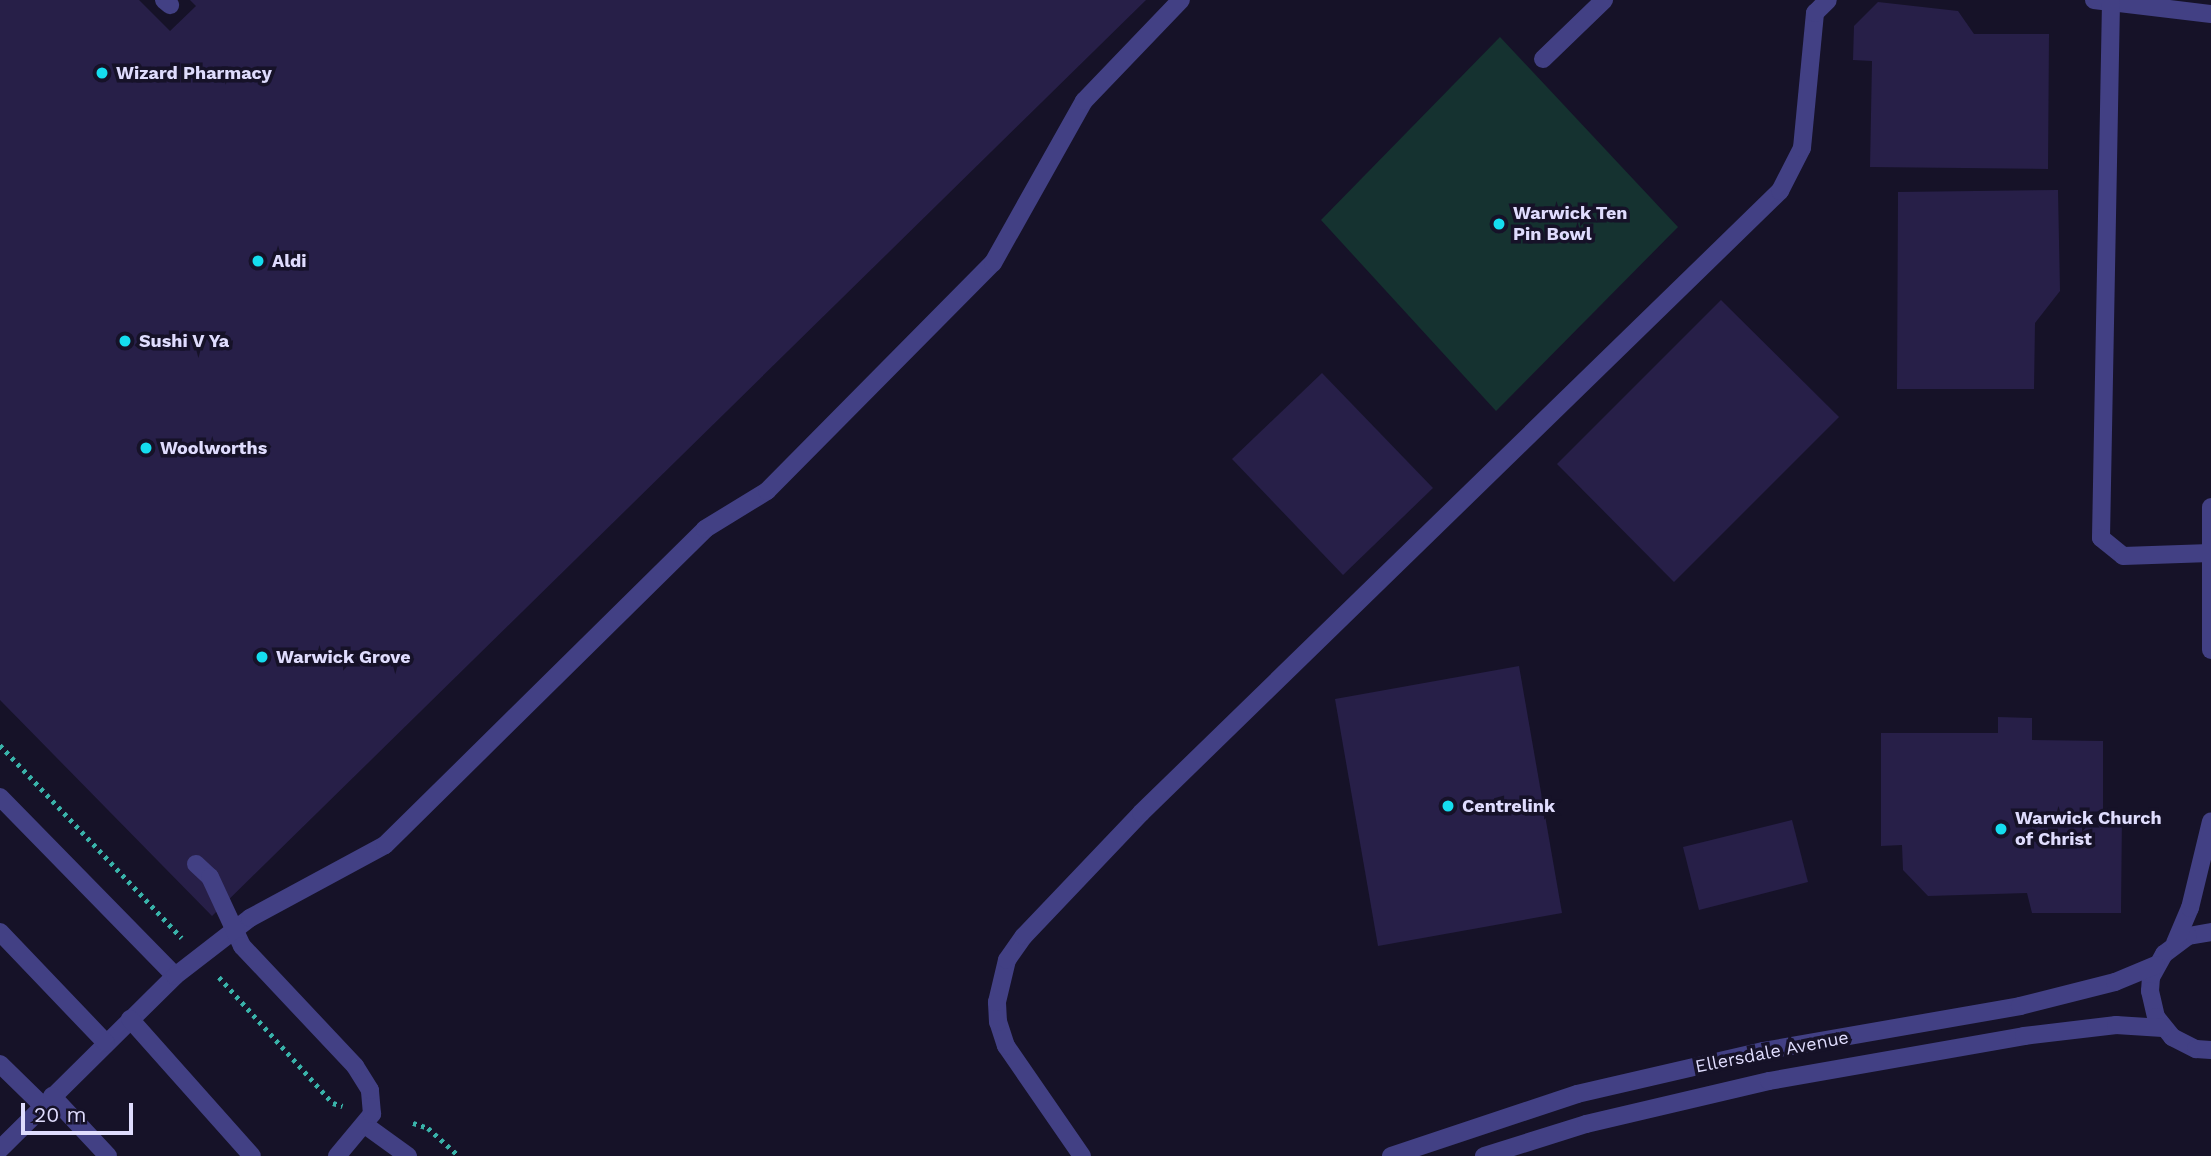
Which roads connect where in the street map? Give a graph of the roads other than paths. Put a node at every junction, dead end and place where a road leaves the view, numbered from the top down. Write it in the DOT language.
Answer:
graph roads {
  1 [pos="1181,0"];
  2 [pos="1604,0"];
  3 [pos="1828,0"];
  4 [pos="2102,1"];
  5 [pos="2211,13"];
  6 [pos="1543,59"];
  7 [pos="2211,508"];
  8 [pos="2210,553"];
  9 [pos="2211,650"];
  10 [pos="0,797"];
  11 [pos="2211,821"];
  12 [pos="196,864"];
  13 [pos="0,932"];
  14 [pos="2211,932"];
  15 [pos="2175,943"];
  16 [pos="2156,965"];
  17 [pos="175,976"];
  18 [pos="130,1019"];
  19 [pos="2163,1028"];
  20 [pos="106,1043"];
  21 [pos="2211,1050"];
  22 [pos="0,1064"];
  23 [pos="48,1101"];
  24 [pos="365,1125"];
  25 [pos="0,1149"];
  26 [pos="108,1156"];
  27 [pos="252,1156"];
  28 [pos="337,1156"];
  29 [pos="408,1156"];
  30 [pos="1082,1156"];
  31 [pos="1391,1156"];
  32 [pos="1483,1156"];
  1 -- 17 [label="street"];
  2 -- 6 [label="street"];
  3 -- 30 [label="street"];
  4 -- 5 [label="street"];
  4 -- 8 [label="street"];
  7 -- 8 [label="street"];
  8 -- 9 [label="street"];
  10 -- 17 [label="street"];
  11 -- 15 [label="street"];
  12 -- 24 [label="street, bridge"];
  13 -- 20 [label="street"];
  14 -- 15 [label="street"];
  15 -- 16 [label="street, Ellersdale Avenue"];
  16 -- 19 [label="street"];
  16 -- 31 [label="street, Ellersdale Avenue"];
  17 -- 18 [label="street"];
  18 -- 20 [label="street"];
  18 -- 27 [label="street"];
  19 -- 21 [label="street, Ellersdale Avenue"];
  19 -- 32 [label="street, Ellersdale Avenue"];
  20 -- 23 [label="street"];
  22 -- 23 [label="street"];
  23 -- 25 [label="street"];
  23 -- 26 [label="street"];
  24 -- 28 [label="street"];
  24 -- 29 [label="street"];
}
